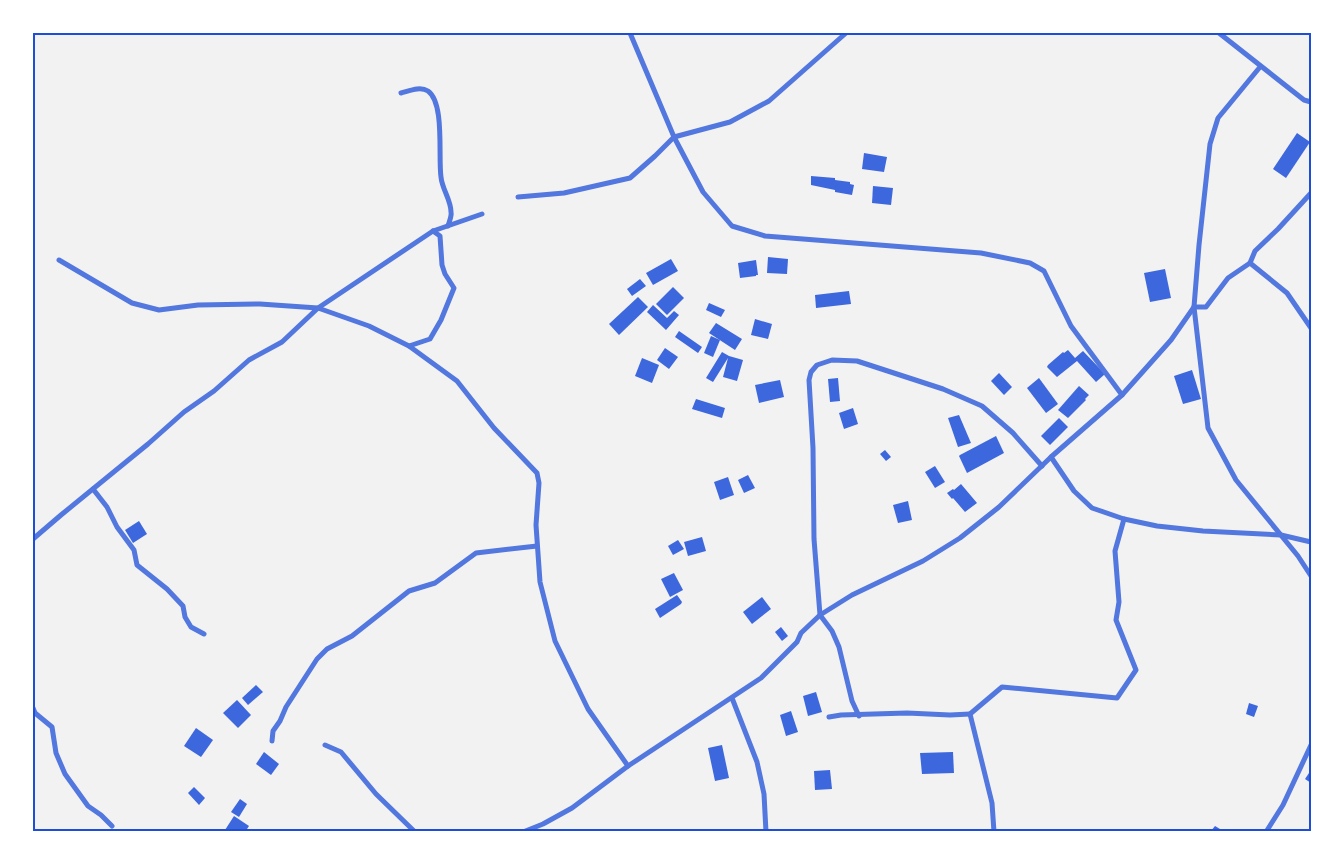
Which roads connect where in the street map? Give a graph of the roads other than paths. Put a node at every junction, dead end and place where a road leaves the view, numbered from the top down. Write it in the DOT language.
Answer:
graph roads {
  1 [pos="630,33"];
  2 [pos="846,33"];
  3 [pos="1219,33"];
  4 [pos="1260,67"];
  5 [pos="401,93"];
  6 [pos="1311,102"];
  7 [pos="674,137"];
  8 [pos="1311,193"];
  9 [pos="518,197"];
  10 [pos="482,214"];
  11 [pos="448,226"];
  12 [pos="433,231"];
  13 [pos="59,260"];
  14 [pos="1250,263"];
  15 [pos="1194,307"];
  16 [pos="318,308"];
  17 [pos="1311,328"];
  18 [pos="409,346"];
  19 [pos="1122,395"];
  20 [pos="1052,457"];
  21 [pos="1042,466"];
  22 [pos="93,489"];
  23 [pos="1124,519"];
  24 [pos="1281,536"];
  25 [pos="33,539"];
  26 [pos="1311,542"];
  27 [pos="537,546"];
  28 [pos="1311,576"];
  29 [pos="820,615"];
  30 [pos="204,634"];
  31 [pos="732,698"];
  32 [pos="33,708"];
  33 [pos="970,714"];
  34 [pos="858,716"];
  35 [pos="829,717"];
  36 [pos="273,741"];
  37 [pos="325,744"];
  38 [pos="1311,745"];
  39 [pos="1311,754"];
  40 [pos="628,766"];
  41 [pos="1300,770"];
  42 [pos="111,826"];
  43 [pos="415,832"];
  44 [pos="523,832"];
  45 [pos="766,832"];
  46 [pos="994,832"];
  47 [pos="1266,832"];
  1 -- 7 [label="street"];
  2 -- 7 [label="street"];
  3 -- 4 [label="street"];
  4 -- 6 [label="street"];
  4 -- 15 [label="street"];
  5 -- 11 [label="street"];
  7 -- 9 [label="street"];
  7 -- 19 [label="street"];
  8 -- 14 [label="street"];
  10 -- 11 [label="street"];
  11 -- 12 [label="street"];
  12 -- 16 [label="street"];
  12 -- 18 [label="street"];
  13 -- 16 [label="street"];
  14 -- 15 [label="street"];
  14 -- 17 [label="street"];
  15 -- 19 [label="street"];
  15 -- 24 [label="street"];
  16 -- 18 [label="street"];
  16 -- 22 [label="street"];
  18 -- 27 [label="street"];
  19 -- 20 [label="street"];
  20 -- 21 [label="street"];
  20 -- 23 [label="street"];
  21 -- 29 [label="street"];
  21 -- 29 [label="street"];
  22 -- 25 [label="street"];
  22 -- 30 [label="street"];
  23 -- 24 [label="street"];
  23 -- 33 [label="street"];
  24 -- 26 [label="street"];
  24 -- 28 [label="street"];
  27 -- 36 [label="street"];
  27 -- 40 [label="street"];
  29 -- 31 [label="street"];
  29 -- 34 [label="street"];
  31 -- 40 [label="street"];
  31 -- 45 [label="street"];
  32 -- 42 [label="street"];
  33 -- 34 [label="street"];
  33 -- 46 [label="street"];
  34 -- 35 [label="street"];
  37 -- 43 [label="street"];
  38 -- 41 [label="street"];
  39 -- 41 [label="street"];
  40 -- 44 [label="street"];
  41 -- 47 [label="street"];
}
